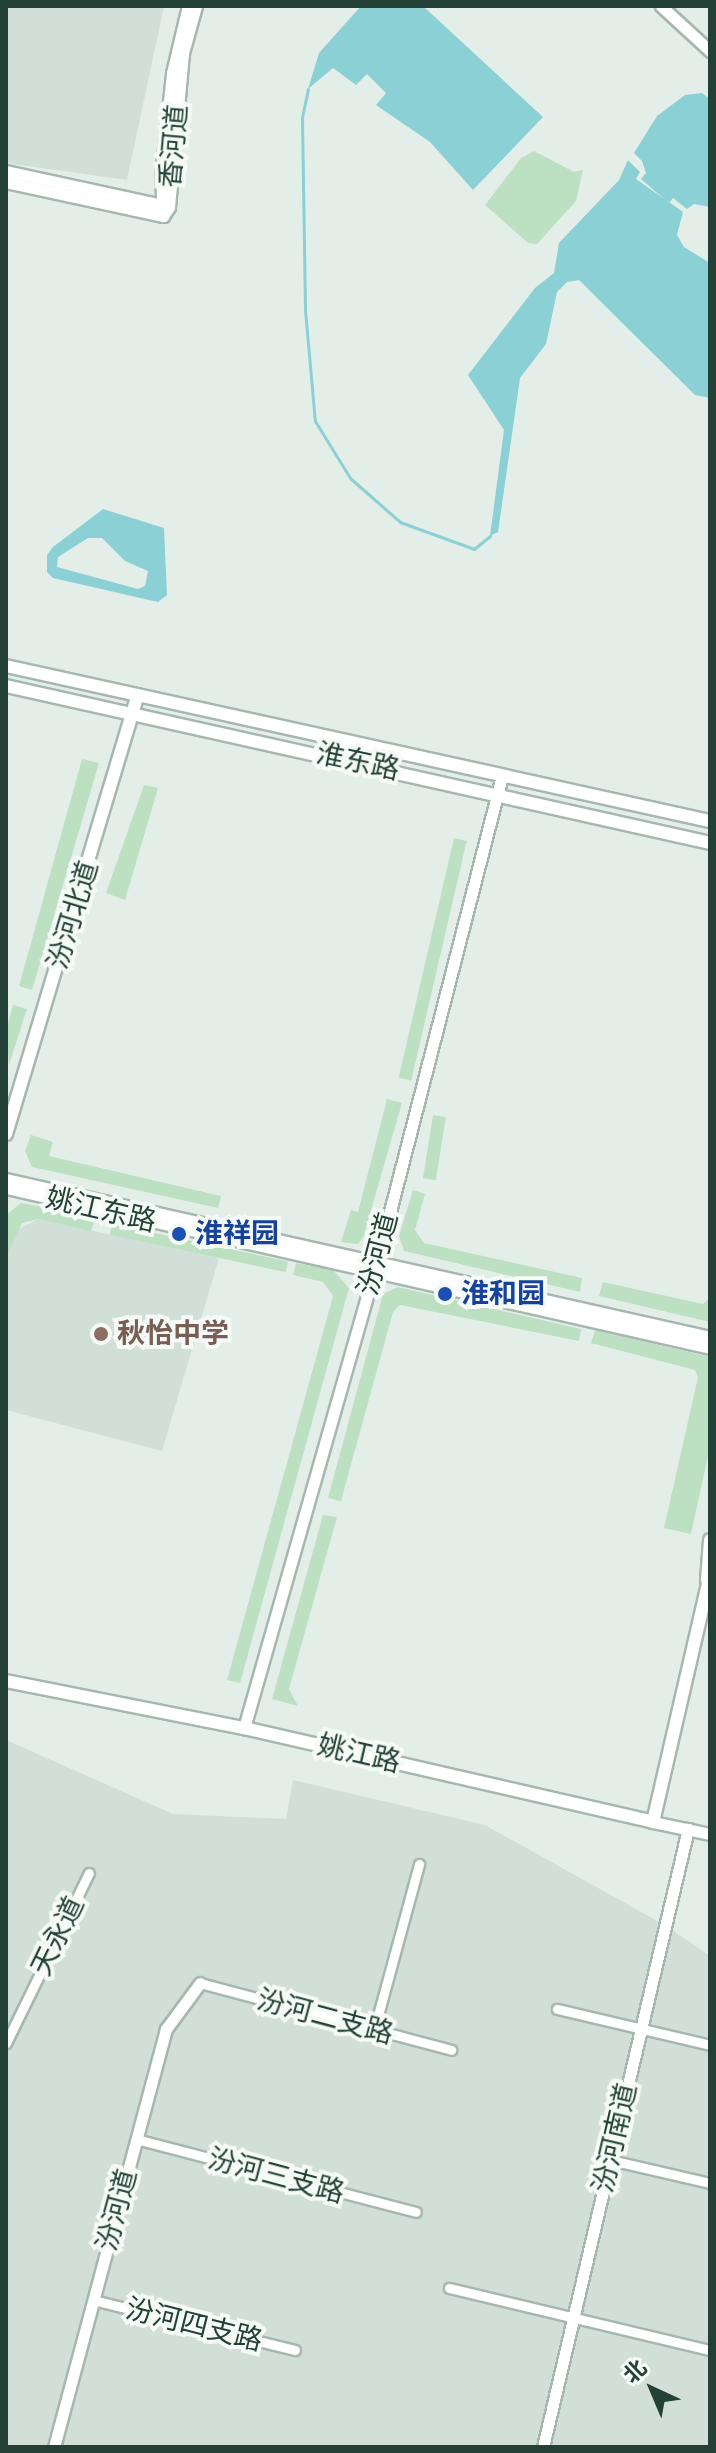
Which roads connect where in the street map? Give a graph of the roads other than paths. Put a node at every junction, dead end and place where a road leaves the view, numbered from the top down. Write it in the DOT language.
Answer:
graph roads {
  1 [pos="188,6"];
  2 [pos="196,6"];
  3 [pos="661,6"];
  4 [pos="669,6"];
  5 [pos="710,43"];
  6 [pos="710,51"];
  7 [pos="6,171"];
  8 [pos="6,182"];
  9 [pos="164,209"];
  10 [pos="6,666"];
  11 [pos="6,686"];
  12 [pos="138,695"];
  13 [pos="133,713"];
  14 [pos="502,776"];
  15 [pos="498,793"];
  16 [pos="710,821"];
  17 [pos="710,843"];
  18 [pos="6,1134"];
  19 [pos="6,1179"];
  20 [pos="6,1188"];
  21 [pos="376,1266"];
  22 [pos="710,1337"];
  23 [pos="710,1348"];
  24 [pos="710,1540"];
  25 [pos="708,1578"];
  26 [pos="6,1681"];
  27 [pos="244,1728"];
  28 [pos="653,1822"];
  29 [pos="688,1829"];
  30 [pos="710,1834"];
  31 [pos="419,1864"];
  32 [pos="89,1873"];
  33 [pos="200,1983"];
  34 [pos="557,2009"];
  35 [pos="640,2028"];
  36 [pos="374,2030"];
  37 [pos="6,2043"];
  38 [pos="710,2045"];
  39 [pos="451,2050"];
  40 [pos="136,2139"];
  41 [pos="610,2160"];
  42 [pos="710,2183"];
  43 [pos="416,2212"];
  44 [pos="449,2288"];
  45 [pos="93,2300"];
  46 [pos="573,2318"];
  47 [pos="295,2350"];
  48 [pos="710,2350"];
  49 [pos="54,2447"];
  50 [pos="543,2447"];
  1 -- 9 [label="street, 香河道"];
  2 -- 9 [label="street, 香河道"];
  3 -- 6 [label="street"];
  4 -- 5 [label="street"];
  7 -- 9 [label="street"];
  8 -- 9 [label="street"];
  10 -- 12 [label="main road, 淮东路"];
  11 -- 13 [label="main road, 淮东路"];
  12 -- 13 [label="main road, 汾河北道"];
  12 -- 14 [label="main road, 淮东路"];
  13 -- 15 [label="main road, 淮东路"];
  13 -- 18 [label="main road, 汾河北道"];
  14 -- 15 [label="street, 汾河道"];
  14 -- 16 [label="main road, 淮东路"];
  15 -- 17 [label="main road, 淮东路"];
  15 -- 21 [label="street, 汾河道"];
  19 -- 21 [label="street, 姚江东路"];
  20 -- 21 [label="street, 姚江东路"];
  21 -- 22 [label="street, 姚江东路"];
  21 -- 23 [label="street, 姚江东路"];
  21 -- 27 [label="street, 汾河道"];
  24 -- 25 [label="main road"];
  25 -- 28 [label="main road"];
  26 -- 27 [label="main road, 姚江路"];
  27 -- 28 [label="main road, 姚江路"];
  28 -- 29 [label="street, 姚江路"];
  29 -- 30 [label="street, 姚江路"];
  29 -- 35 [label="street, 汾河南道"];
  31 -- 36 [label="street"];
  32 -- 37 [label="street, 天永道"];
  33 -- 36 [label="street, 汾河二支路"];
  33 -- 40 [label="street, 汾河道"];
  34 -- 35 [label="street"];
  35 -- 38 [label="street"];
  35 -- 41 [label="street, 汾河南道"];
  36 -- 39 [label="street, 汾河二支路"];
  40 -- 43 [label="street, 汾河三支路"];
  40 -- 45 [label="street, 汾河道"];
  41 -- 42 [label="street"];
  41 -- 46 [label="street, 汾河南道"];
  44 -- 46 [label="street"];
  45 -- 47 [label="street, 汾河四支路"];
  45 -- 49 [label="street, 汾河道"];
  46 -- 48 [label="street"];
  46 -- 50 [label="street, 汾河南道"];
}
